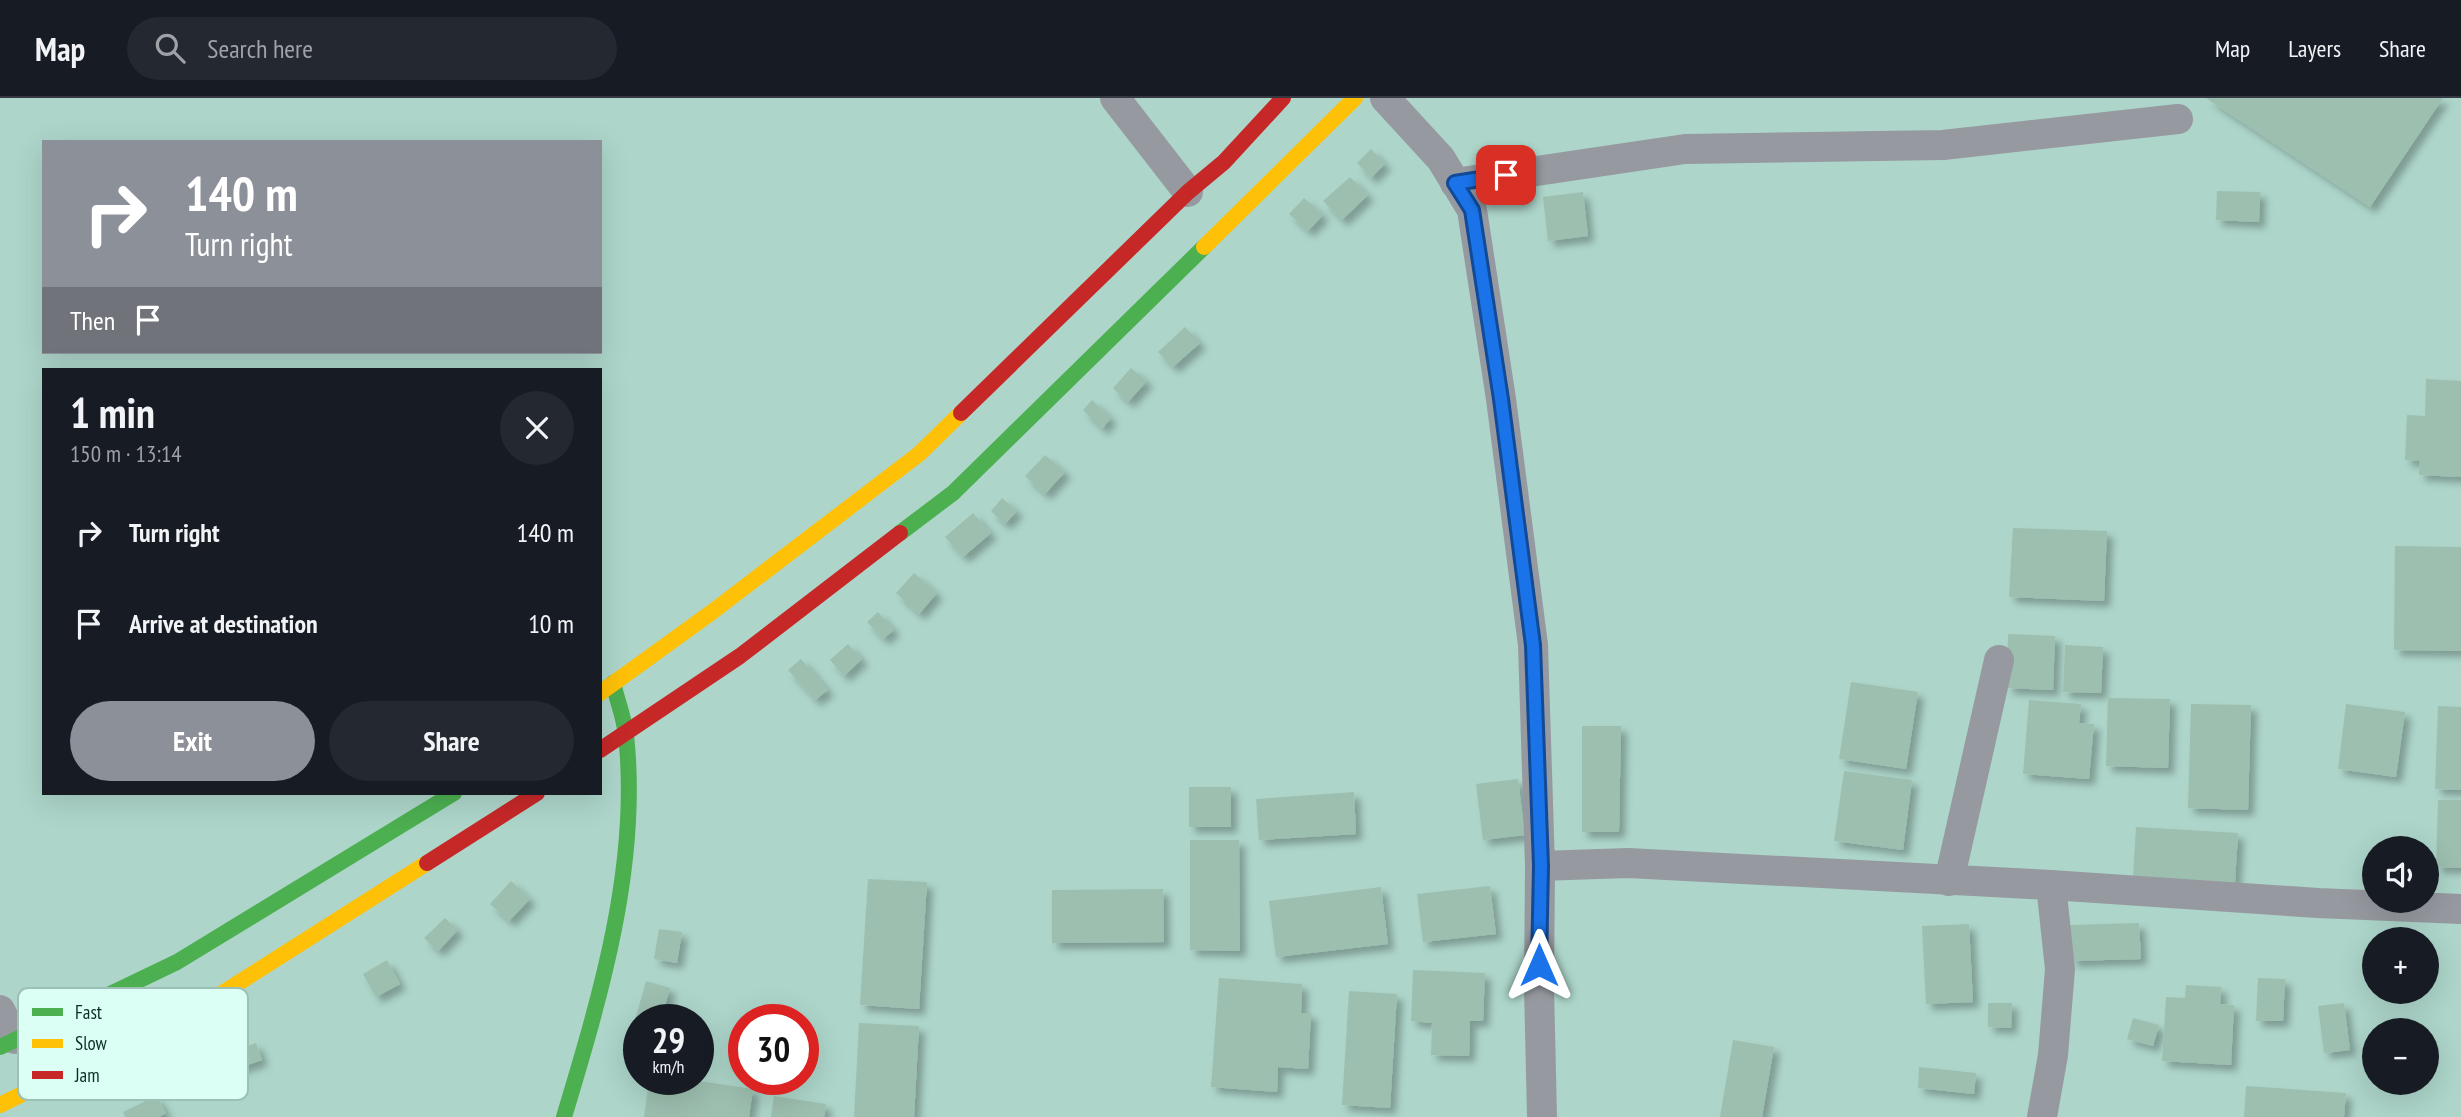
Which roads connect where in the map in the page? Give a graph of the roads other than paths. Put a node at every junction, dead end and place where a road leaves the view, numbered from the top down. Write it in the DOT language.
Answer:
graph roads {
  1 [pos="1115,98"];
  2 [pos="1283,98"];
  3 [pos="1355,98"];
  4 [pos="1385,98"];
  5 [pos="2178,119"];
  6 [pos="1455,183"];
  7 [pos="1188,192"];
  8 [pos="1999,660"];
  9 [pos="607,688"];
  10 [pos="626,733"];
  11 [pos="602,749"];
  12 [pos="451,795"];
  13 [pos="534,795"];
  14 [pos="1541,866"];
  15 [pos="1949,881"];
  16 [pos="2051,885"];
  17 [pos="2461,909"];
  18 [pos="122,988"];
  19 [pos="230,988"];
  20 [pos="0,1010"];
  21 [pos="7,1043"];
  22 [pos="18,1096"];
  23 [pos="0,1105"];
  24 [pos="564,1117"];
  25 [pos="1542,1117"];
  26 [pos="2042,1117"];
  1 -- 7 [label="street"];
  2 -- 7 [label="main road"];
  3 -- 10 [label="main road"];
  4 -- 6 [label="street"];
  5 -- 6 [label="street"];
  6 -- 14 [label="street"];
  7 -- 9 [label="main road"];
  8 -- 15 [label="street"];
  9 -- 10 [label="main road"];
  10 -- 11 [label="main road"];
  10 -- 24 [label="main road"];
  12 -- 18 [label="main road"];
  13 -- 19 [label="main road"];
  14 -- 15 [label="street"];
  14 -- 25 [label="street"];
  15 -- 16 [label="street"];
  16 -- 17 [label="street"];
  16 -- 26 [label="street"];
  20 -- 21 [label="street"];
  22 -- 23 [label="main road"];
}
